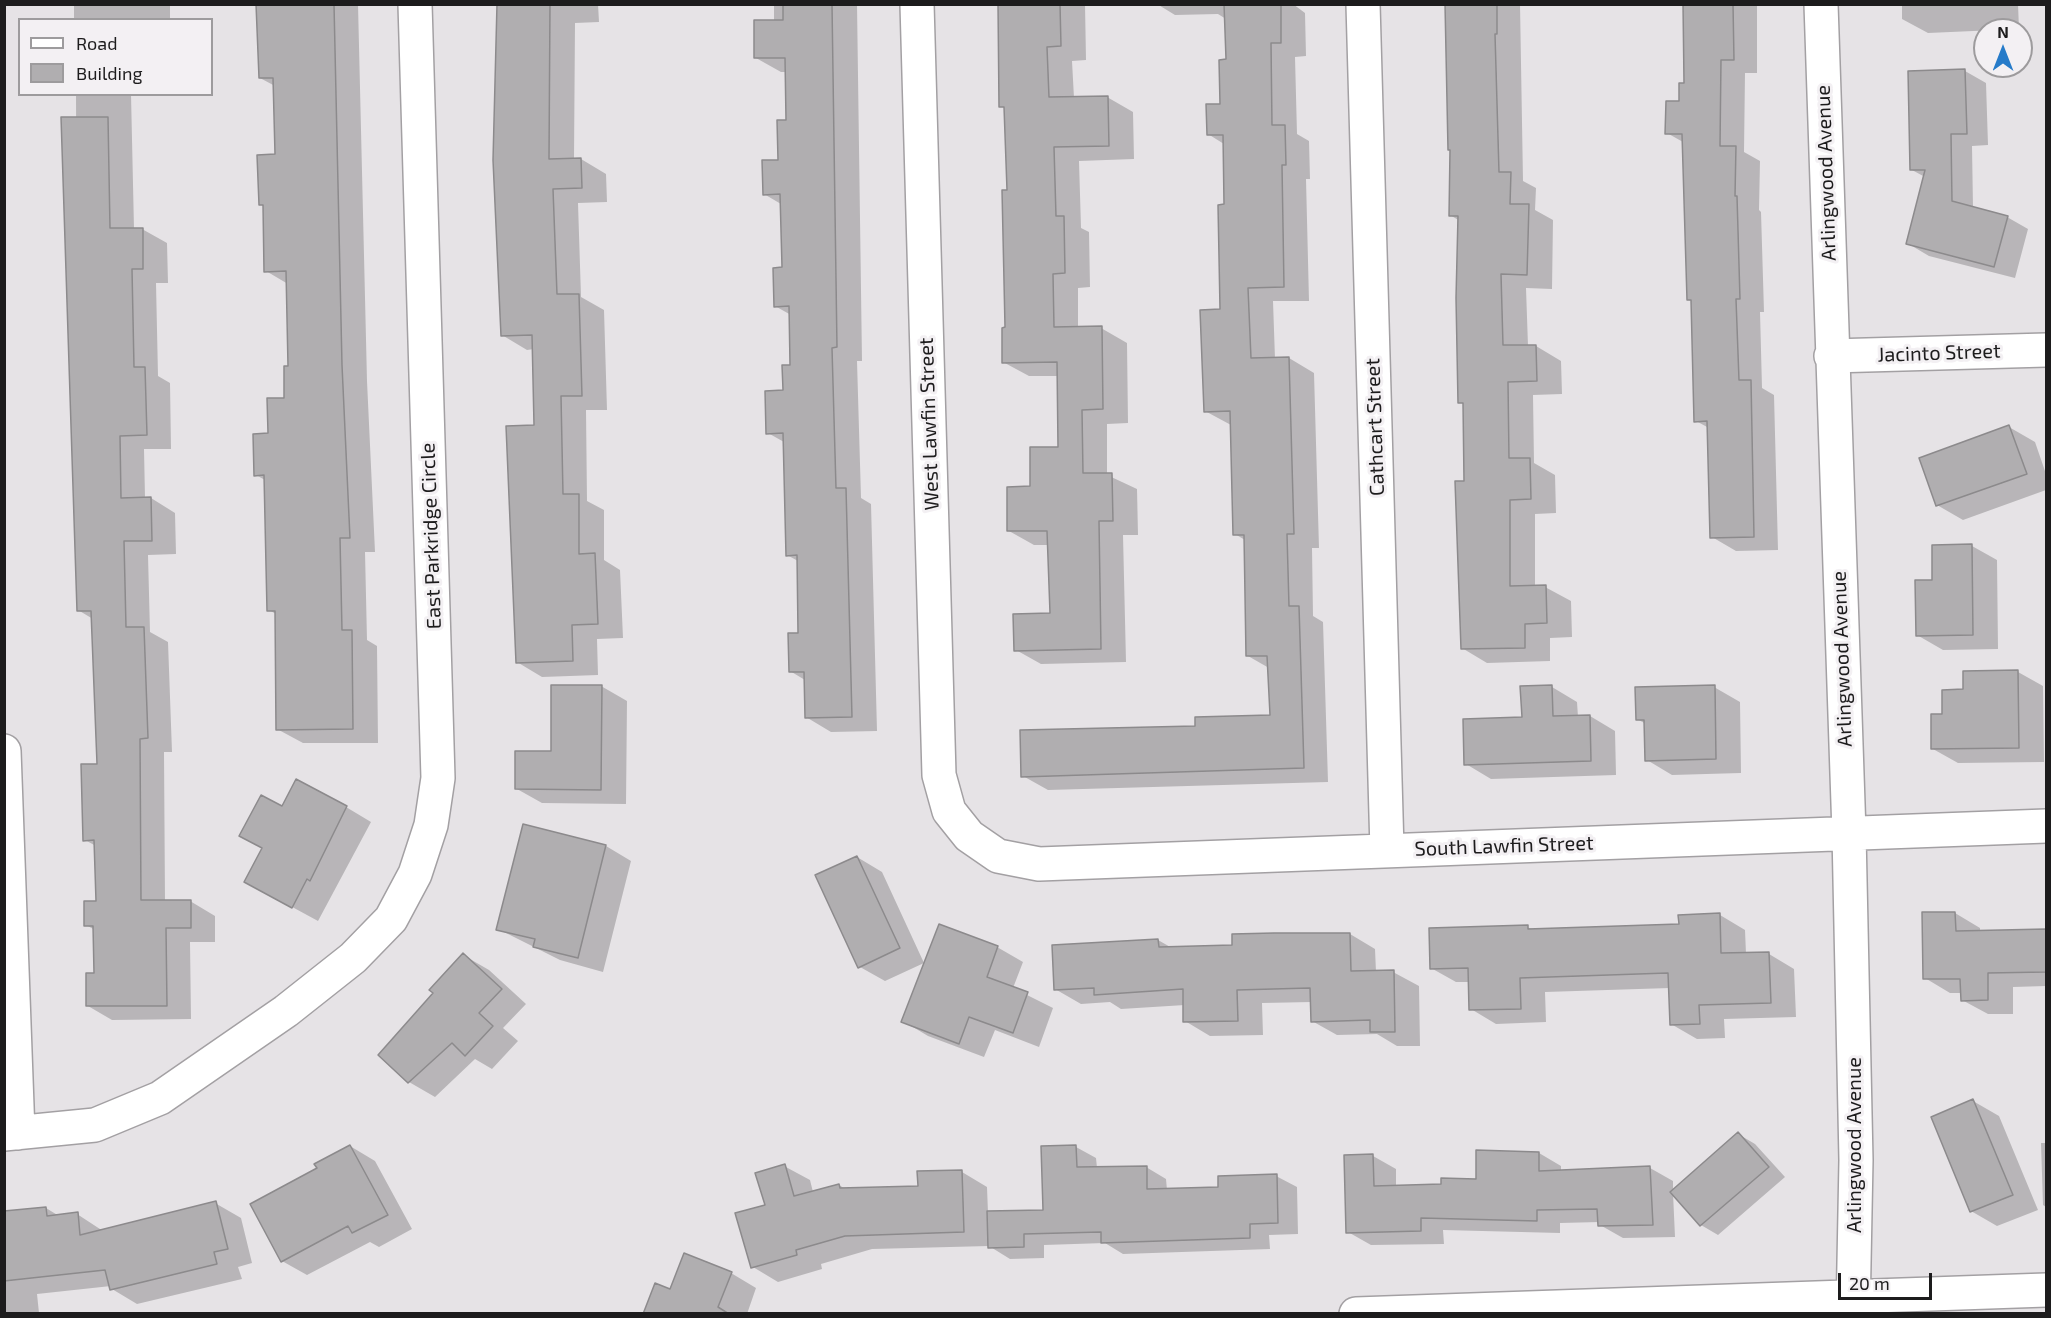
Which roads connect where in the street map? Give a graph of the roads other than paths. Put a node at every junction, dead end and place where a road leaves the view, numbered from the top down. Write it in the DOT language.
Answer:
graph roads {
  1 [pos="415,4"];
  2 [pos="917,4"];
  3 [pos="1363,4"];
  4 [pos="1821,4"];
  5 [pos="2046,350"];
  6 [pos="1831,356"];
  7 [pos="4,751"];
  8 [pos="2046,826"];
  9 [pos="1849,832"];
  10 [pos="969,836"];
  11 [pos="1387,850"];
  12 [pos="11,1133"];
  13 [pos="2046,1290"];
  14 [pos="1854,1305"];
  15 [pos="1356,1314"];
  1 -- 12 [label="street, East Parkridge Circle"];
  2 -- 10 [label="street, West Lawfin Street"];
  3 -- 11 [label="street, Cathcart Street"];
  4 -- 6 [label="street, Arlingwood Avenue"];
  5 -- 6 [label="street, Jacinto Street"];
  6 -- 9 [label="street, Arlingwood Avenue"];
  7 -- 12 [label="street"];
  8 -- 9 [label="street, South Lawfin Street"];
  9 -- 11 [label="street, South Lawfin Street"];
  9 -- 14 [label="street, Arlingwood Avenue"];
  10 -- 11 [label="street, South Lawfin Street"];
  13 -- 14 [label="street"];
  14 -- 15 [label="street"];
}
